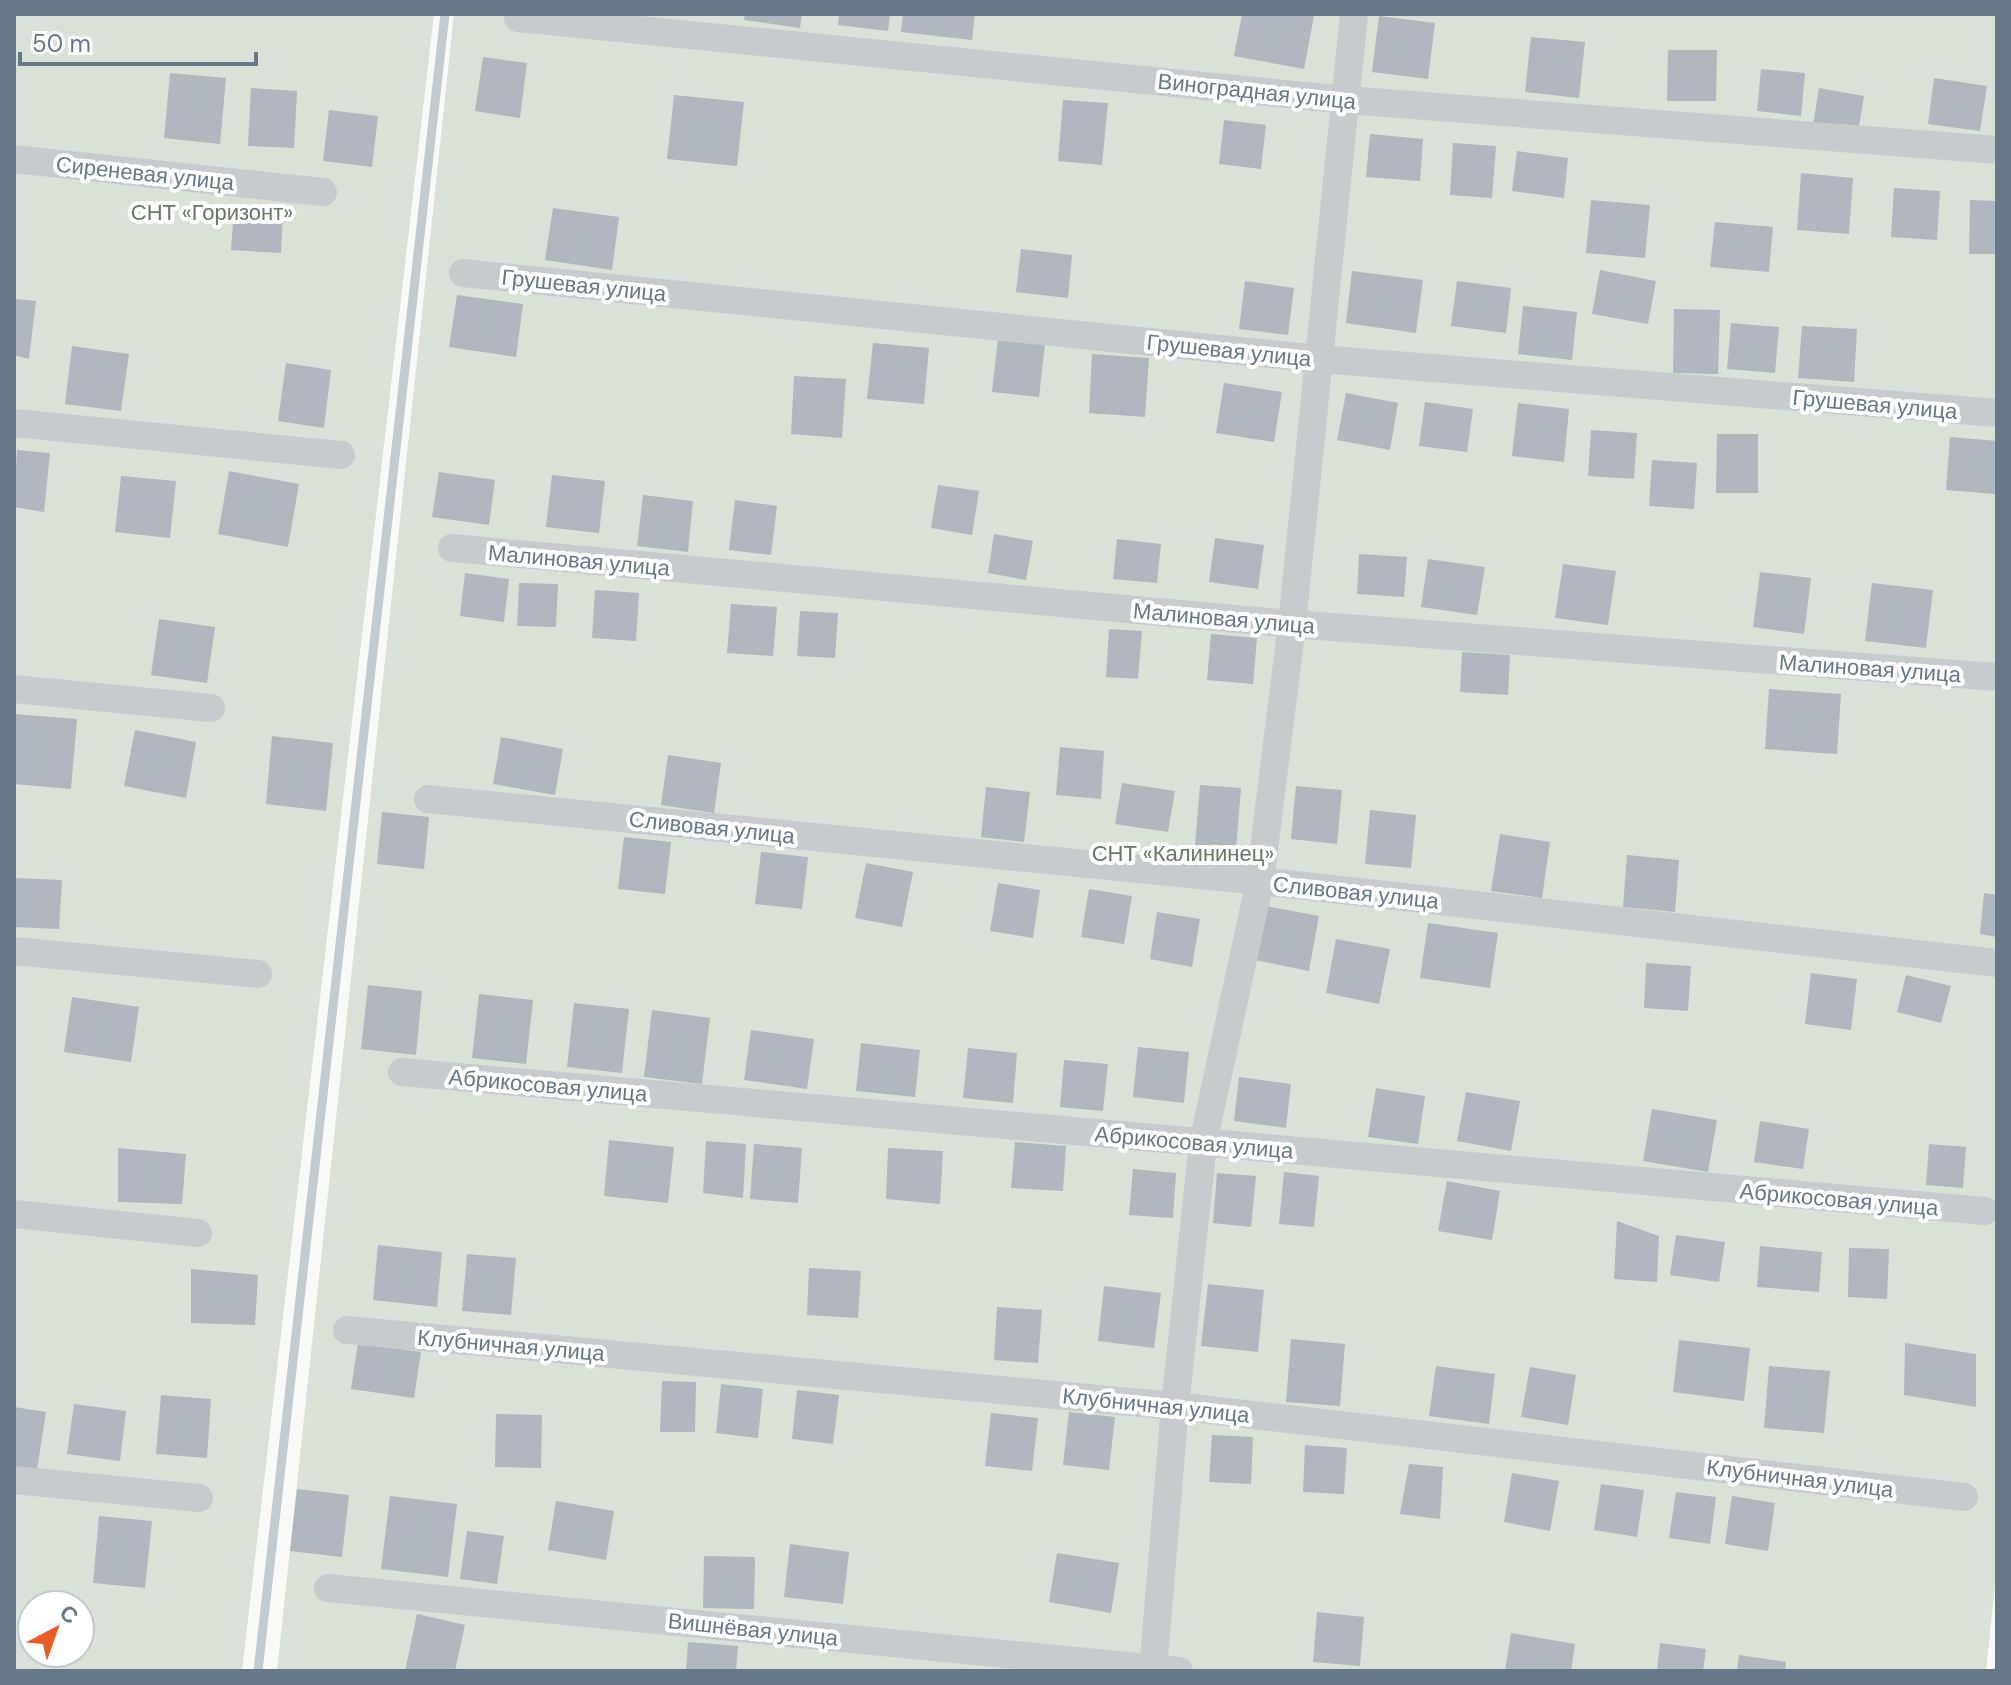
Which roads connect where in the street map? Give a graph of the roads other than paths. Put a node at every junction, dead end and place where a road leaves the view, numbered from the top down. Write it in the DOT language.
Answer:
graph roads {
  1 [pos="1354,14"];
  2 [pos="518,18"];
  3 [pos="1346,100"];
  4 [pos="1997,150"];
  5 [pos="14,159"];
  6 [pos="323,192"];
  7 [pos="463,273"];
  8 [pos="1320,359"];
  9 [pos="1997,413"];
  10 [pos="14,423"];
  11 [pos="341,455"];
  12 [pos="452,548"];
  13 [pos="1292,624"];
  14 [pos="1997,677"];
  15 [pos="14,689"];
  16 [pos="211,708"];
  17 [pos="428,799"];
  18 [pos="1260,881"];
  19 [pos="14,951"];
  20 [pos="1997,963"];
  21 [pos="258,974"];
  22 [pos="402,1072"];
  23 [pos="1203,1143"];
  24 [pos="1985,1211"];
  25 [pos="14,1214"];
  26 [pos="198,1233"];
  27 [pos="347,1330"];
  28 [pos="1175,1406"];
  29 [pos="14,1480"];
  30 [pos="1964,1497"];
  31 [pos="199,1498"];
  32 [pos="328,1588"];
  33 [pos="1162,1670"];
  1 -- 3 [label="street"];
  2 -- 3 [label="street, Виноградная улица"];
  3 -- 4 [label="street, Виноградная улица"];
  3 -- 8 [label="street"];
  5 -- 6 [label="street, Сиреневая улица"];
  7 -- 8 [label="street, Грушевая улица"];
  8 -- 9 [label="street, Грушевая улица"];
  8 -- 13 [label="street"];
  10 -- 11 [label="street"];
  12 -- 13 [label="street, Малиновая улица"];
  13 -- 14 [label="street, Малиновая улица"];
  13 -- 18 [label="street"];
  15 -- 16 [label="street"];
  17 -- 18 [label="street, Сливовая улица"];
  18 -- 20 [label="street, Сливовая улица"];
  18 -- 23 [label="street"];
  19 -- 21 [label="street"];
  22 -- 23 [label="street, Абрикосовая улица"];
  23 -- 24 [label="street, Абрикосовая улица"];
  23 -- 28 [label="street"];
  25 -- 26 [label="street"];
  27 -- 28 [label="street, Клубничная улица"];
  28 -- 30 [label="street, Клубничная улица"];
  28 -- 33 [label="street"];
  29 -- 31 [label="street"];
  32 -- 33 [label="street, Вишнёвая улица"];
}
